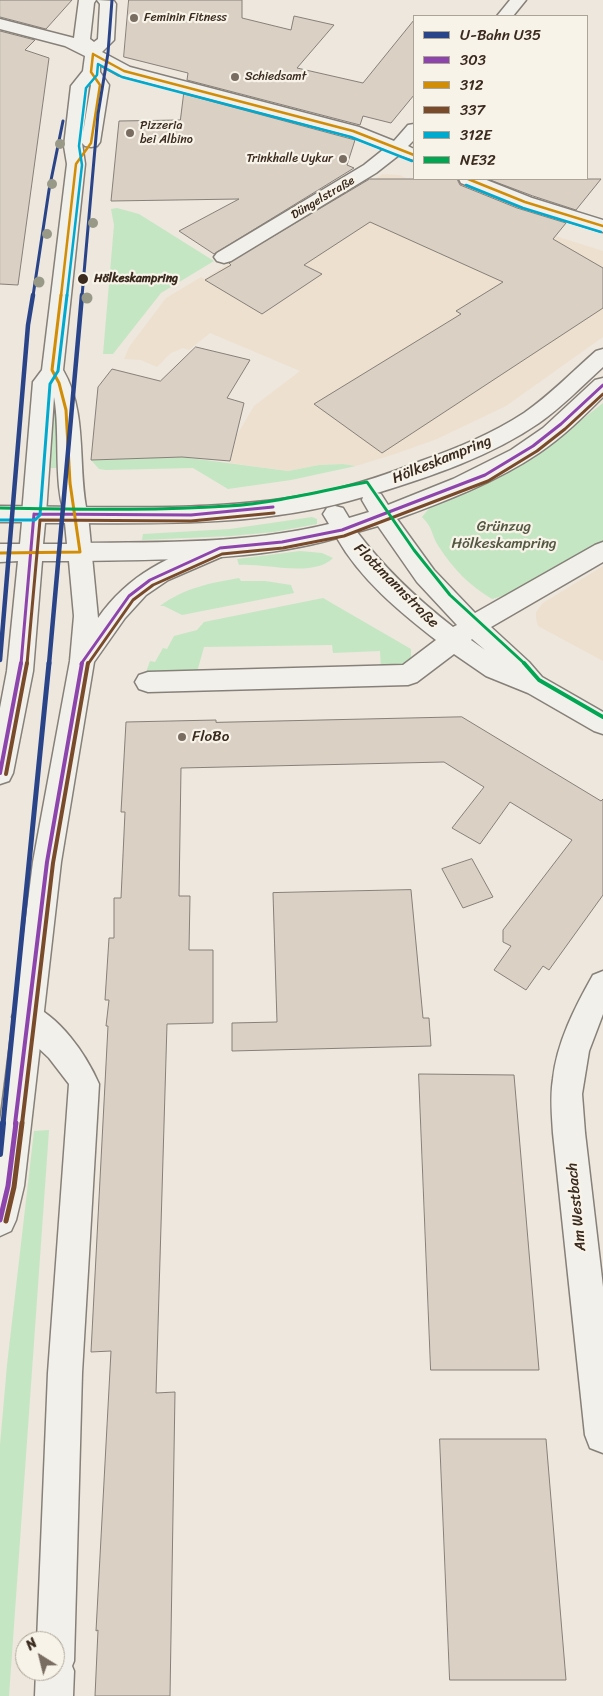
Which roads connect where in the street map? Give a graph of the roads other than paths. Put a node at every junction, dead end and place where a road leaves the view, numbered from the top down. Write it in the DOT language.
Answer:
graph roads {
  1 [pos="88,0"];
  2 [pos="105,0"];
  3 [pos="518,0"];
  4 [pos="506,15"];
  5 [pos="0,24"];
  6 [pos="93,53"];
  7 [pos="413,130"];
  8 [pos="397,148"];
  9 [pos="413,155"];
  10 [pos="470,180"];
  11 [pos="603,226"];
  12 [pos="224,257"];
  13 [pos="603,356"];
  14 [pos="52,370"];
  15 [pos="603,385"];
  16 [pos="365,488"];
  17 [pos="328,499"];
  18 [pos="0,514"];
  19 [pos="34,514"];
  20 [pos="76,515"];
  21 [pos="383,516"];
  22 [pos="342,530"];
  23 [pos="220,548"];
  24 [pos="603,550"];
  25 [pos="31,552"];
  26 [pos="80,552"];
  27 [pos="0,553"];
  28 [pos="463,634"];
  29 [pos="82,660"];
  30 [pos="148,682"];
  31 [pos="603,724"];
  32 [pos="0,773"];
  33 [pos="603,984"];
  34 [pos="28,1018"];
  35 [pos="4,1187"];
  36 [pos="0,1220"];
  37 [pos="603,1436"];
  38 [pos="56,1631"];
  39 [pos="55,1681"];
  40 [pos="54,1696"];
  1 -- 6 [label="street"];
  2 -- 6 [label="street"];
  3 -- 4 [label="street"];
  5 -- 6 [label="street"];
  6 -- 8 [label="street"];
  6 -- 14 [label="street"];
  7 -- 8 [label="street, Düngelstraße"];
  8 -- 9 [label="street"];
  8 -- 12 [label="street, Düngelstraße"];
  10 -- 11 [label="street"];
  13 -- 16 [label="street, Hölkeskampring"];
  14 -- 19 [label="street"];
  14 -- 20 [label="street"];
  15 -- 21 [label="street, Hölkeskampring"];
  16 -- 17 [label="street, Hölkeskampring"];
  16 -- 21 [label="street, Flottmannstraße"];
  17 -- 20 [label="street, Hölkeskampring"];
  17 -- 22 [label="street, Flottmannstraße"];
  18 -- 19 [label="street, Hölkeskampring"];
  19 -- 20 [label="street, Hölkeskampring"];
  19 -- 25 [label="street"];
  20 -- 26 [label="street"];
  21 -- 22 [label="street, Hölkeskampring"];
  21 -- 28 [label="street, Flottmannstraße"];
  22 -- 23 [label="street, Hölkeskampring"];
  22 -- 28 [label="street, Flottmannstraße"];
  23 -- 26 [label="street, Hölkeskampring"];
  23 -- 29 [label="street"];
  24 -- 28 [label="street"];
  25 -- 26 [label="street, Hölkeskampring"];
  25 -- 27 [label="street, Hölkeskampring"];
  25 -- 32 [label="street"];
  26 -- 29 [label="street"];
  28 -- 30 [label="street"];
  28 -- 31 [label="street, Flottmannstraße"];
  29 -- 34 [label="street"];
  33 -- 37 [label="street, Am Westbach"];
  34 -- 35 [label="street"];
  34 -- 38 [label="street"];
  35 -- 36 [label="street"];
  39 -- 40 [label="street"];
}
